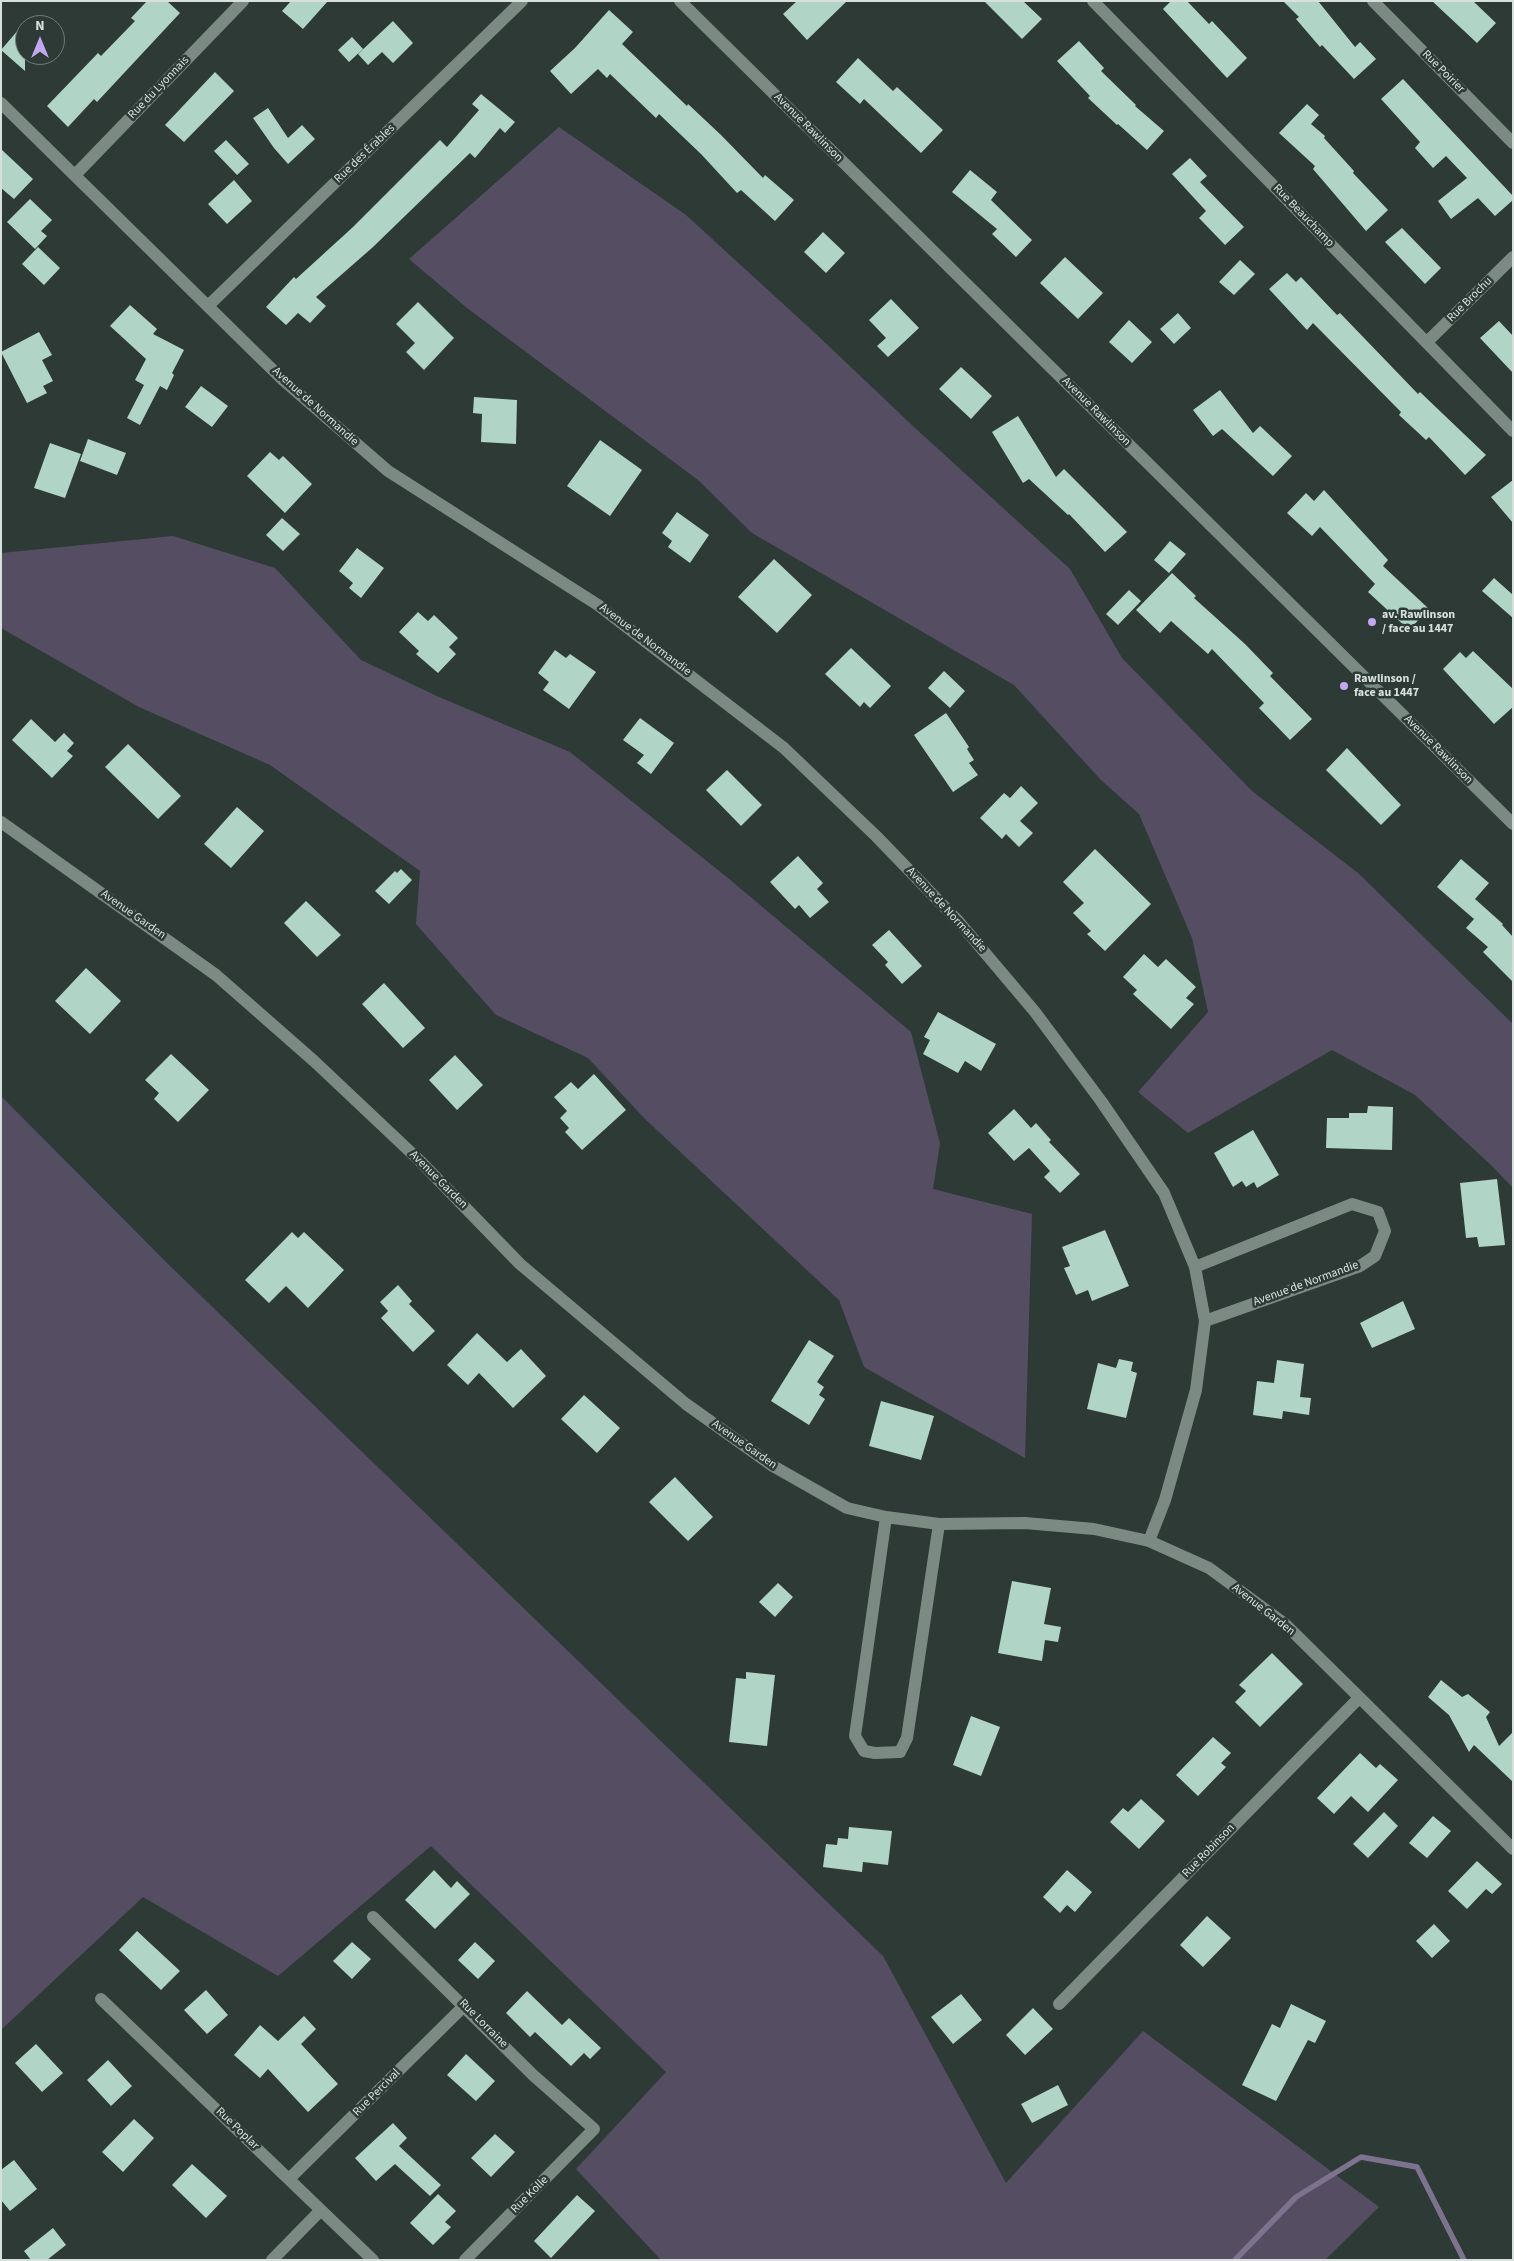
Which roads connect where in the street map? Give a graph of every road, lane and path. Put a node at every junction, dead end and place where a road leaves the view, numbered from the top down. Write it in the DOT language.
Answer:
graph roads {
  1 [pos="243,1"];
  2 [pos="522,1"];
  3 [pos="680,1"];
  4 [pos="1093,1"];
  5 [pos="1373,1"];
  6 [pos="1,103"];
  7 [pos="1513,143"];
  8 [pos="75,175"];
  9 [pos="1513,257"];
  10 [pos="208,306"];
  11 [pos="1427,342"];
  12 [pos="1513,431"];
  13 [pos="1,822"];
  14 [pos="1513,824"];
  15 [pos="1195,1266"];
  16 [pos="1205,1321"];
  17 [pos="886,1517"];
  18 [pos="939,1524"];
  19 [pos="1148,1541"];
  20 [pos="1360,1698"];
  21 [pos="1513,1849"];
  22 [pos="373,1917"];
  23 [pos="100,1999"];
  24 [pos="1059,2004"];
  25 [pos="464,2006"];
  26 [pos="594,2128"];
  27 [pos="289,2180"];
  28 [pos="321,2210"];
  29 [pos="272,2260"];
  30 [pos="373,2260"];
  31 [pos="465,2260"];
  1 -- 8 [label="street, Rue du Lyonnais"];
  2 -- 10 [label="street, Rue des Érables"];
  3 -- 14 [label="street, Avenue Rawlinson"];
  4 -- 11 [label="street, Rue Beauchamp"];
  5 -- 7 [label="street, Rue Poirier"];
  6 -- 8 [label="street, Avenue de Normandie"];
  8 -- 10 [label="street, Avenue de Normandie"];
  9 -- 11 [label="street, Rue Brochu"];
  10 -- 15 [label="street, Avenue de Normandie"];
  11 -- 12 [label="street, Rue Beauchamp"];
  13 -- 17 [label="street, Avenue Garden"];
  15 -- 16 [label="street, Avenue de Normandie"];
  15 -- 16 [label="street, Avenue de Normandie"];
  16 -- 19 [label="street, Avenue de Normandie"];
  17 -- 18 [label="street, Avenue Garden"];
  17 -- 18 [label="street"];
  18 -- 19 [label="street, Avenue Garden"];
  19 -- 20 [label="street, Avenue Garden"];
  20 -- 21 [label="street, Avenue Garden"];
  20 -- 24 [label="street, Rue Robinson"];
  22 -- 25 [label="street, Rue Lorraine"];
  23 -- 27 [label="street, Rue Poplar"];
  25 -- 26 [label="street, Rue Lorraine"];
  25 -- 27 [label="street, Rue Percival"];
  26 -- 31 [label="street, Rue Kolle"];
  27 -- 28 [label="street, Rue Poplar"];
  28 -- 29 [label="street"];
  28 -- 30 [label="street, Rue Poplar"];
}
